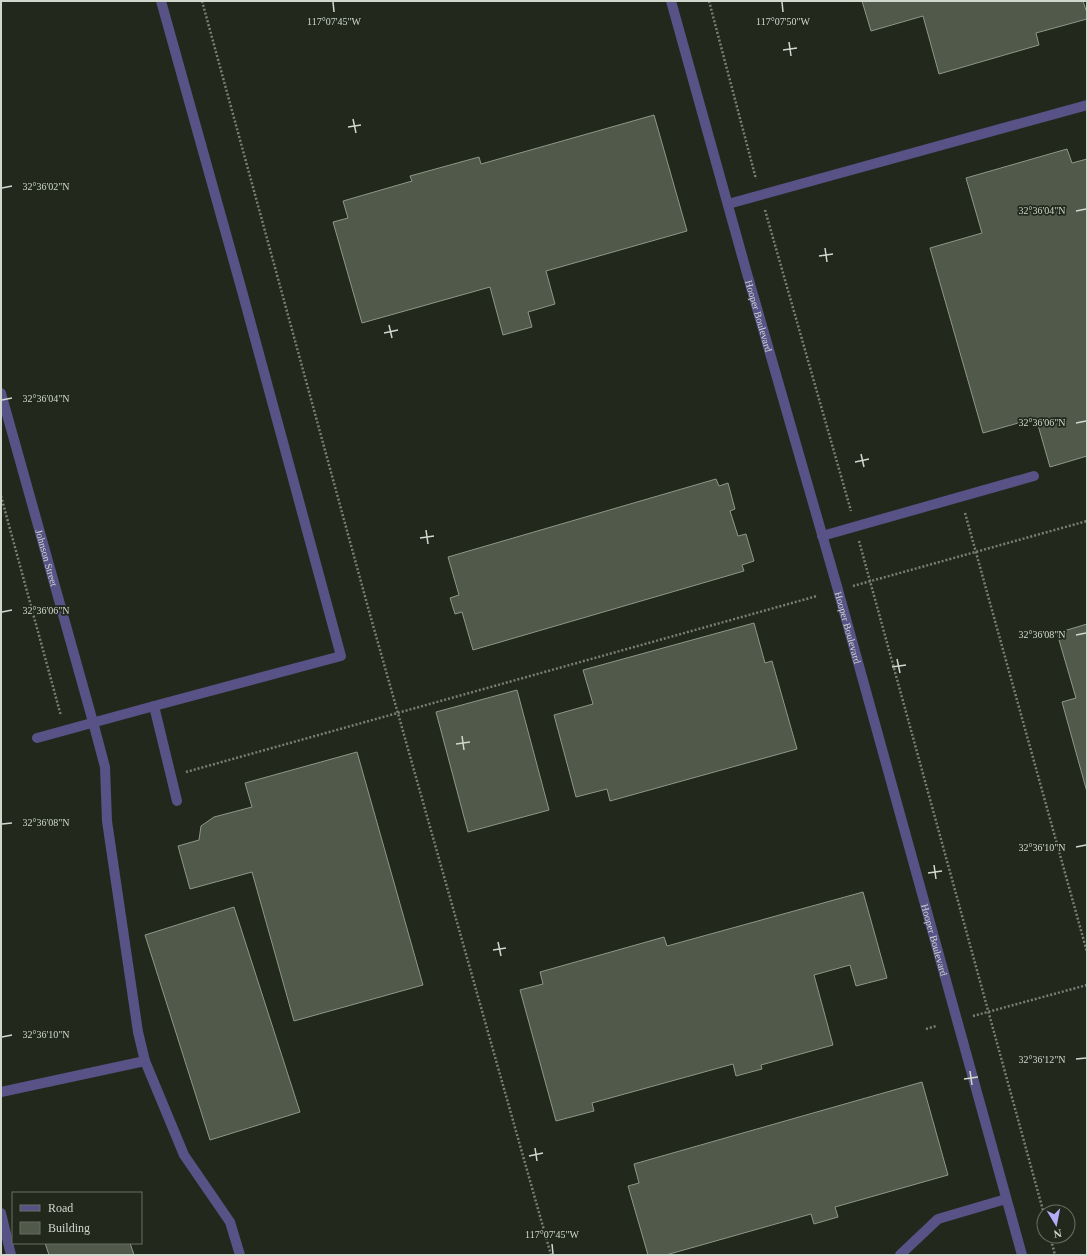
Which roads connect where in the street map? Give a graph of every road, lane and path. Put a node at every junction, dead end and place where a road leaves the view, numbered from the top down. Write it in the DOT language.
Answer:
graph roads {
  1 [pos="161,1"];
  2 [pos="202,1"];
  3 [pos="671,1"];
  4 [pos="709,1"];
  5 [pos="1087,105"];
  6 [pos="761,196"];
  7 [pos="728,204"];
  8 [pos="1,393"];
  9 [pos="1034,476"];
  10 [pos="1,496"];
  11 [pos="961,496"];
  12 [pos="1087,521"];
  13 [pos="855,526"];
  14 [pos="822,536"];
  15 [pos="976,552"];
  16 [pos="870,581"];
  17 [pos="853,586"];
  18 [pos="817,596"];
  19 [pos="154,706"];
  20 [pos="398,714"];
  21 [pos="93,722"];
  22 [pos="64,730"];
  23 [pos="37,738"];
  24 [pos="184,773"];
  25 [pos="177,801"];
  26 [pos="1087,952"];
  27 [pos="1087,985"];
  28 [pos="988,1012"];
  29 [pos="973,1016"];
  30 [pos="936,1026"];
  31 [pos="926,1029"];
  32 [pos="145,1061"];
  33 [pos="1,1092"];
  34 [pos="1006,1199"];
  35 [pos="1041,1204"];
  36 [pos="1,1213"];
  37 [pos="1052,1244"];
  38 [pos="11,1255"];
  39 [pos="240,1255"];
  40 [pos="551,1255"];
  41 [pos="900,1255"];
  42 [pos="1022,1255"];
  43 [pos="1055,1255"];
  1 -- 19 [label="street"];
  2 -- 20 [label="path"];
  3 -- 7 [label="street, Hooper Boulevard"];
  4 -- 6 [label="path"];
  5 -- 6 [label="street"];
  6 -- 7 [label="street"];
  6 -- 13 [label="path"];
  7 -- 14 [label="street, Hooper Boulevard"];
  8 -- 21 [label="street, Johnson Street"];
  9 -- 11 [label="street"];
  10 -- 22 [label="path"];
  11 -- 13 [label="street"];
  11 -- 15 [label="path"];
  12 -- 15 [label="path"];
  13 -- 14 [label="street"];
  13 -- 16 [label="path"];
  14 -- 34 [label="street, Hooper Boulevard"];
  15 -- 16 [label="path"];
  15 -- 26 [label="path"];
  16 -- 17 [label="path"];
  16 -- 28 [label="path"];
  18 -- 20 [label="path"];
  19 -- 21 [label="street"];
  19 -- 25 [label="street"];
  20 -- 24 [label="path"];
  20 -- 40 [label="path"];
  21 -- 22 [label="street"];
  21 -- 32 [label="street, Johnson Street"];
  22 -- 23 [label="street"];
  27 -- 28 [label="path"];
  28 -- 29 [label="path"];
  28 -- 35 [label="path"];
  30 -- 31 [label="path"];
  32 -- 33 [label="street"];
  32 -- 39 [label="street, Johnson Street"];
  34 -- 41 [label="street"];
  34 -- 42 [label="street, Hooper Boulevard"];
  36 -- 38 [label="street"];
  37 -- 43 [label="path"];
}
